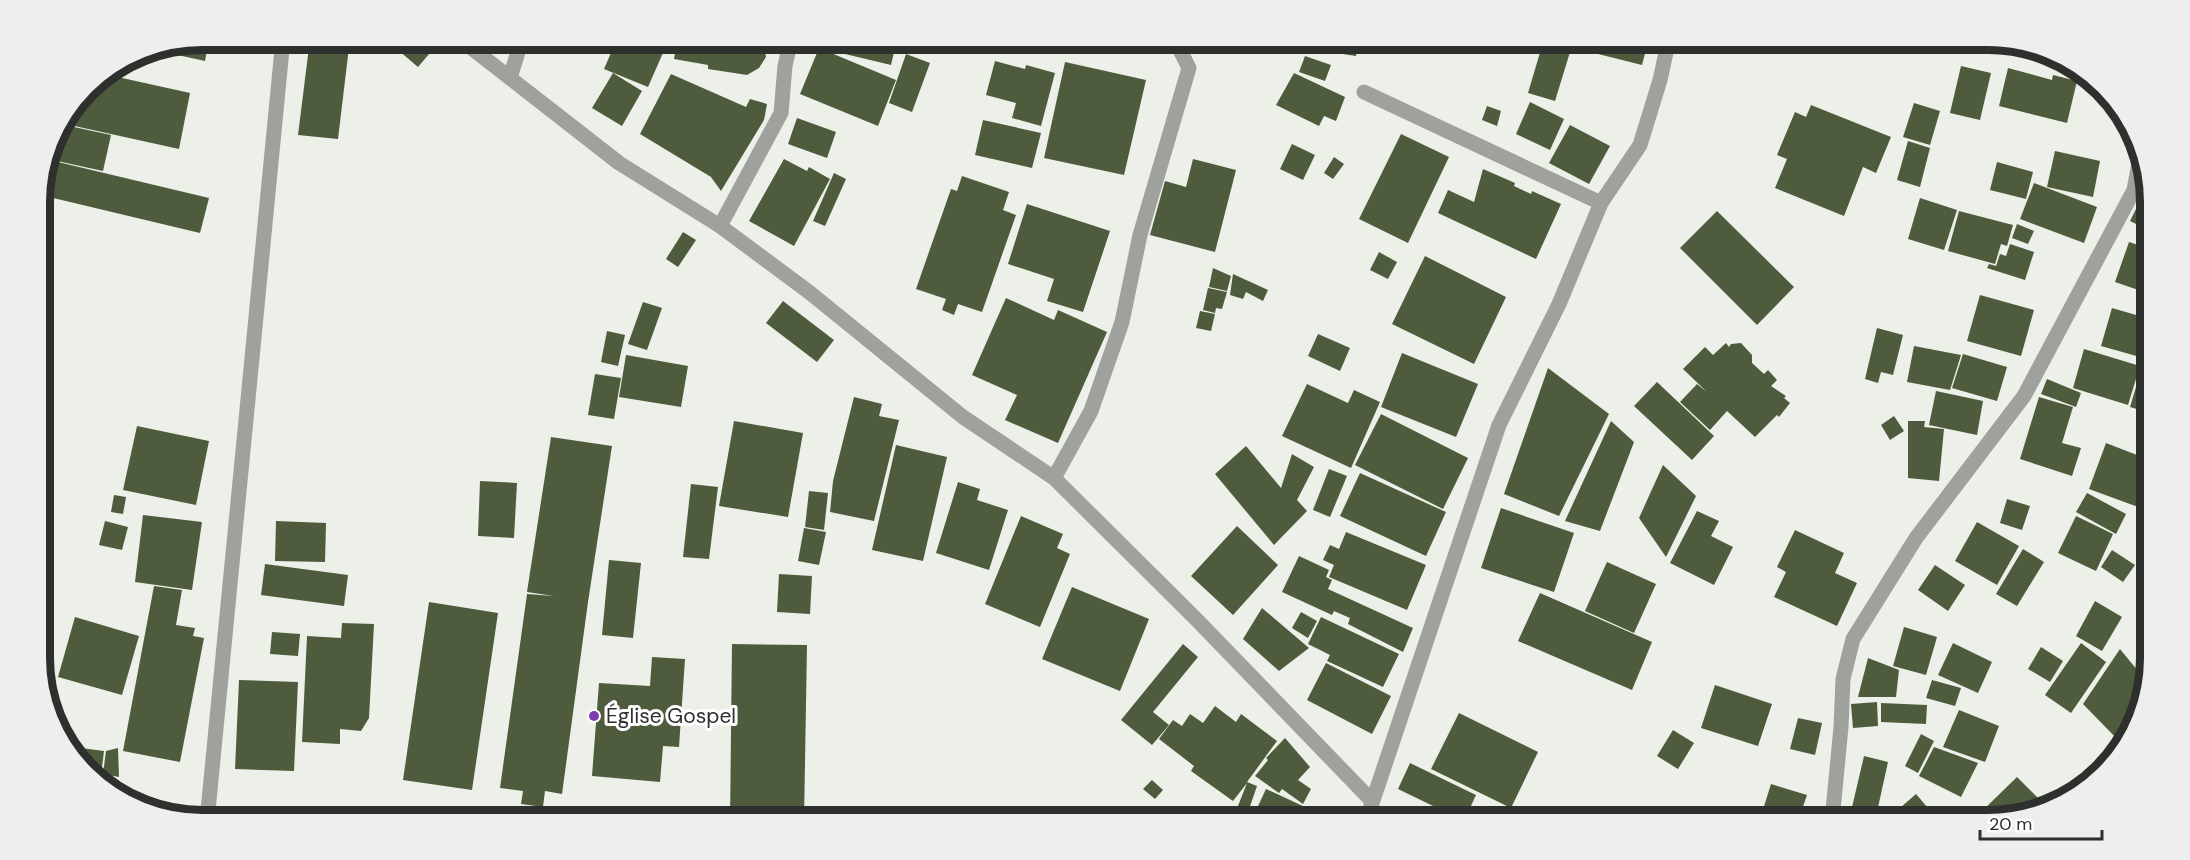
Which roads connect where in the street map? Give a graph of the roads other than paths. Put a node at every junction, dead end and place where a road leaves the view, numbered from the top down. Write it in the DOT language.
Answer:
graph roads {
  1 [pos="282,50"];
  2 [pos="474,50"];
  3 [pos="519,50"];
  4 [pos="789,50"];
  5 [pos="1180,50"];
  6 [pos="1667,50"];
  7 [pos="510,78"];
  8 [pos="1364,92"];
  9 [pos="2138,171"];
  10 [pos="1601,203"];
  11 [pos="720,226"];
  12 [pos="1053,478"];
  13 [pos="1372,801"];
  14 [pos="206,810"];
  15 [pos="1369,810"];
  16 [pos="1833,810"];
  1 -- 14 [label="street"];
  2 -- 7 [label="street"];
  3 -- 7 [label="street"];
  4 -- 11 [label="street"];
  5 -- 12 [label="street"];
  6 -- 10 [label="street"];
  7 -- 11 [label="street"];
  8 -- 10 [label="street"];
  9 -- 16 [label="street"];
  10 -- 13 [label="street"];
  11 -- 12 [label="street"];
  12 -- 13 [label="street"];
  13 -- 15 [label="street"];
}
